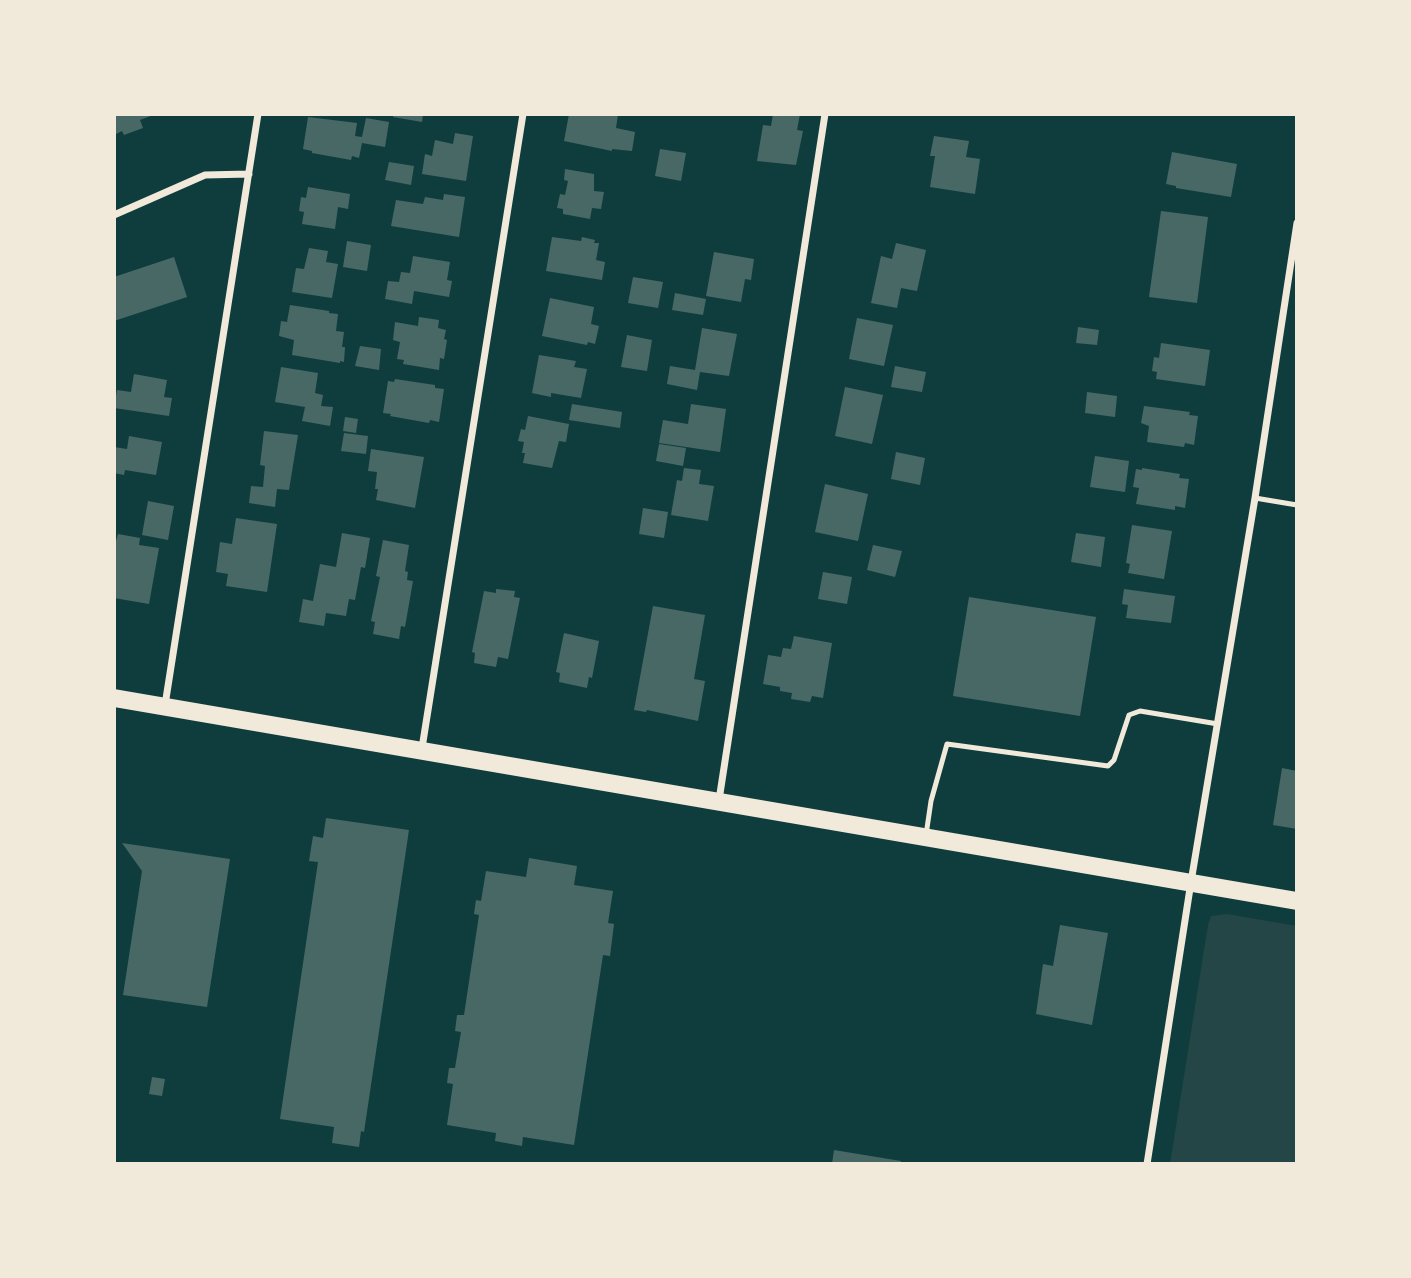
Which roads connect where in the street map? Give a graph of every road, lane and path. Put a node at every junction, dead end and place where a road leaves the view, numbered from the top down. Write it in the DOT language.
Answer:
graph roads {
  1 [pos="258,114"];
  2 [pos="523,114"];
  3 [pos="825,114"];
  4 [pos="249,174"];
  5 [pos="114,215"];
  6 [pos="1297,223"];
  7 [pos="1255,498"];
  8 [pos="1297,505"];
  9 [pos="114,698"];
  10 [pos="164,706"];
  11 [pos="1218,724"];
  12 [pos="422,749"];
  13 [pos="719,801"];
  14 [pos="926,836"];
  15 [pos="1191,882"];
  16 [pos="1297,901"];
  17 [pos="1147,1164"];
  1 -- 4 [label="street"];
  2 -- 12 [label="street"];
  3 -- 13 [label="street"];
  4 -- 5 [label="street"];
  4 -- 10 [label="street"];
  6 -- 7 [label="street"];
  7 -- 8 [label="lane"];
  7 -- 11 [label="street"];
  9 -- 10 [label="main road"];
  10 -- 12 [label="main road"];
  11 -- 14 [label="lane"];
  11 -- 15 [label="street"];
  12 -- 13 [label="main road"];
  13 -- 14 [label="main road"];
  14 -- 15 [label="main road"];
  15 -- 16 [label="main road"];
  15 -- 17 [label="street"];
}
